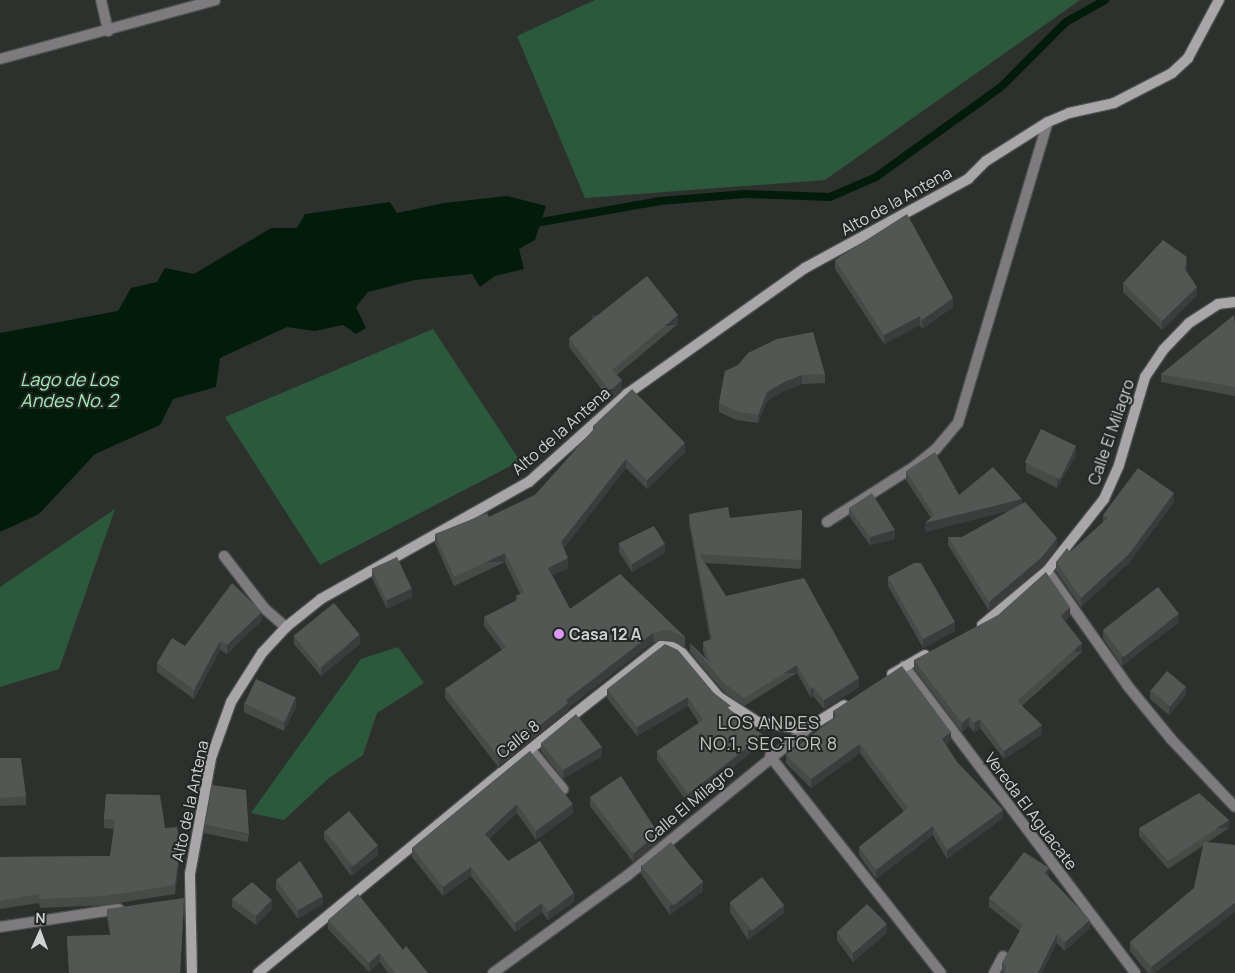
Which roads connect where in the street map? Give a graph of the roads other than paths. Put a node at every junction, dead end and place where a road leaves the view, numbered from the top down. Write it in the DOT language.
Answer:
graph roads {
  1 [pos="101,0"];
  2 [pos="215,0"];
  3 [pos="1219,0"];
  4 [pos="108,31"];
  5 [pos="0,59"];
  6 [pos="1048,122"];
  7 [pos="1235,302"];
  8 [pos="827,522"];
  9 [pos="224,556"];
  10 [pos="1047,571"];
  11 [pos="286,627"];
  12 [pos="971,630"];
  13 [pos="938,648"];
  14 [pos="904,666"];
  15 [pos="881,681"];
  16 [pos="858,696"];
  17 [pos="811,726"];
  18 [pos="530,749"];
  19 [pos="770,756"];
  20 [pos="563,790"];
  21 [pos="1235,807"];
  22 [pos="133,907"];
  23 [pos="0,926"];
  24 [pos="1003,956"];
  25 [pos="192,973"];
  26 [pos="258,973"];
  27 [pos="492,973"];
  28 [pos="942,973"];
  29 [pos="994,973"];
  30 [pos="1135,973"];
  1 -- 4 [label="street"];
  2 -- 4 [label="street"];
  3 -- 6 [label="street, Alto de la Antena"];
  4 -- 5 [label="street"];
  6 -- 8 [label="street"];
  6 -- 11 [label="street, Alto de la Antena"];
  7 -- 10 [label="street, Calle El Milagro"];
  9 -- 11 [label="street"];
  10 -- 12 [label="street, Calle El Milagro"];
  10 -- 21 [label="street"];
  11 -- 25 [label="street, Alto de la Antena"];
  13 -- 14 [label="street"];
  14 -- 15 [label="street"];
  14 -- 30 [label="street, Vereda El Aguacate"];
  16 -- 17 [label="street, Calle El Milagro"];
  17 -- 18 [label="street, Calle 8"];
  17 -- 19 [label="street, Calle El Milagro"];
  18 -- 20 [label="street"];
  18 -- 26 [label="street, Calle 8"];
  19 -- 27 [label="street, Calle El Milagro"];
  19 -- 28 [label="street"];
  22 -- 23 [label="street"];
  24 -- 29 [label="street"];
}
